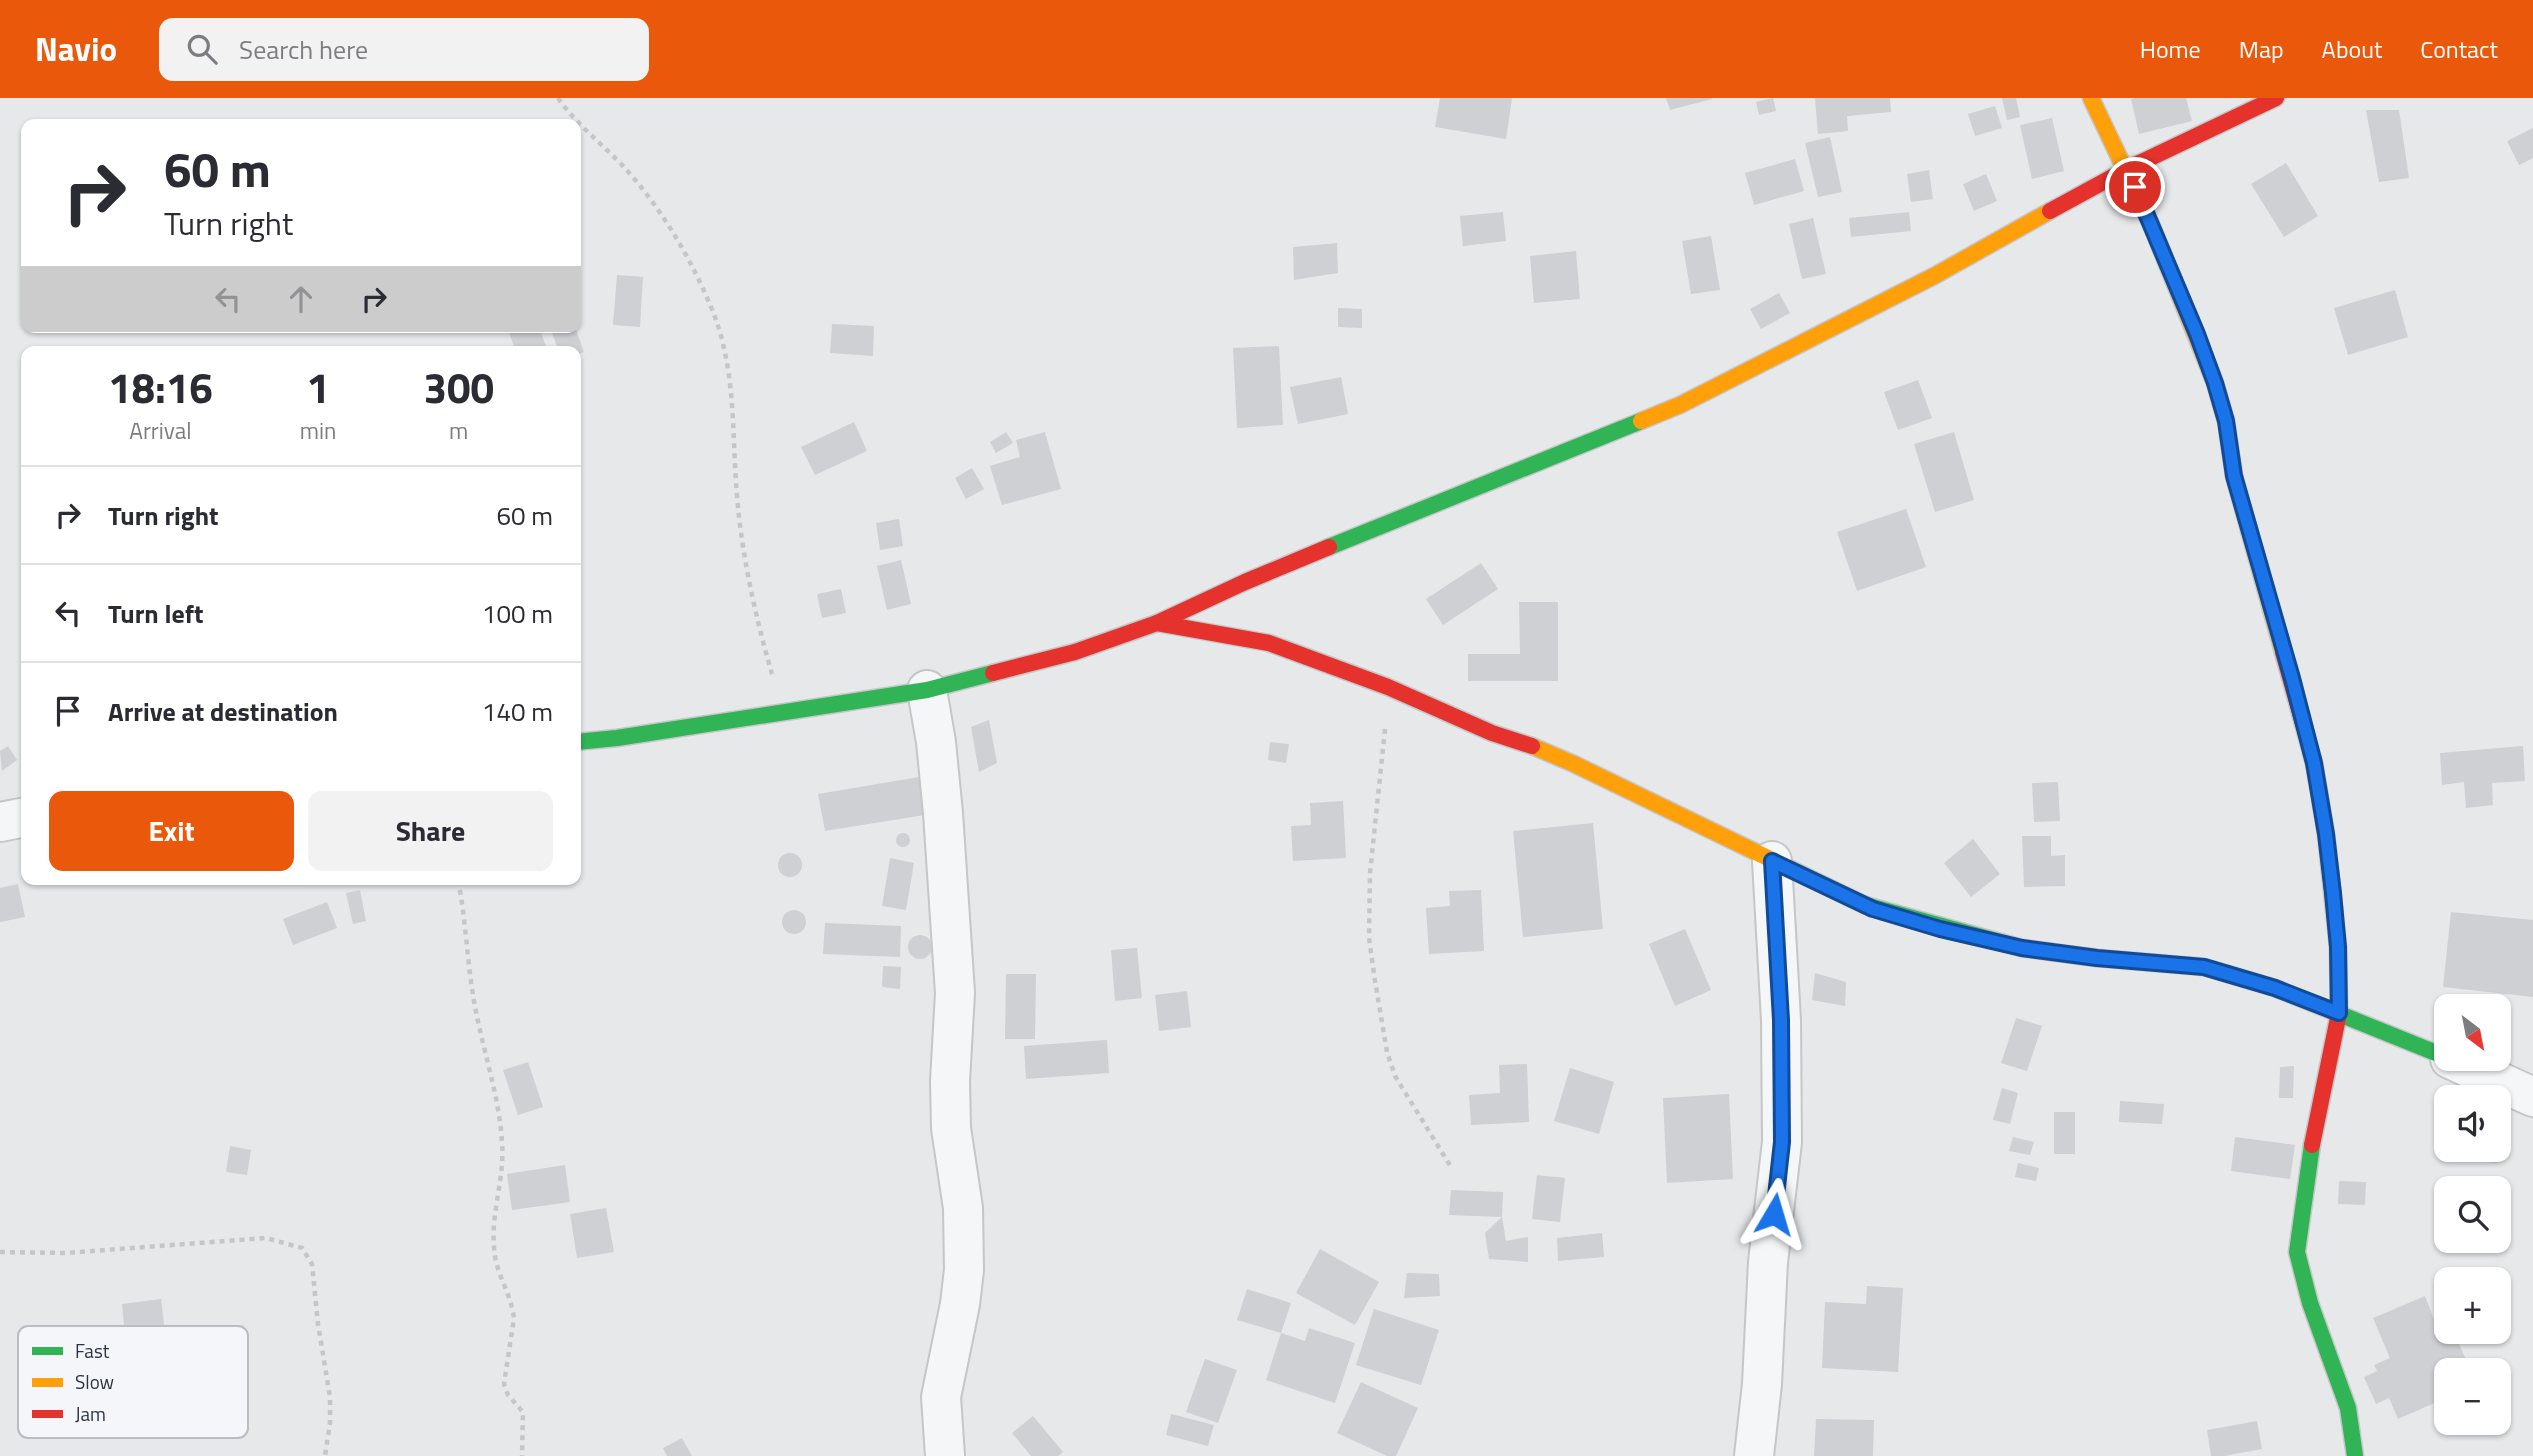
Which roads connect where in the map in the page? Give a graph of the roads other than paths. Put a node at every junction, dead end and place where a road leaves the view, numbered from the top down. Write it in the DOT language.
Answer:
graph roads {
  1 [pos="2091,98"];
  2 [pos="2276,98"];
  3 [pos="2127,169"];
  4 [pos="1157,624"];
  5 [pos="927,690"];
  6 [pos="581,742"];
  7 [pos="21,818"];
  8 [pos="0,822"];
  9 [pos="1772,861"];
  10 [pos="2339,1013"];
  11 [pos="2434,1052"];
  12 [pos="2476,1071"];
  13 [pos="2533,1097"];
  14 [pos="945,1456"];
  15 [pos="1754,1456"];
  16 [pos="2355,1456"];
  1 -- 3 [label="street"];
  2 -- 3 [label="street"];
  3 -- 4 [label="street"];
  3 -- 10 [label="street"];
  4 -- 5 [label="street"];
  4 -- 9 [label="street"];
  5 -- 6 [label="street"];
  5 -- 14 [label="street"];
  7 -- 8 [label="street"];
  9 -- 10 [label="street"];
  9 -- 15 [label="street"];
  10 -- 11 [label="street"];
  10 -- 16 [label="street"];
  12 -- 13 [label="street"];
}
